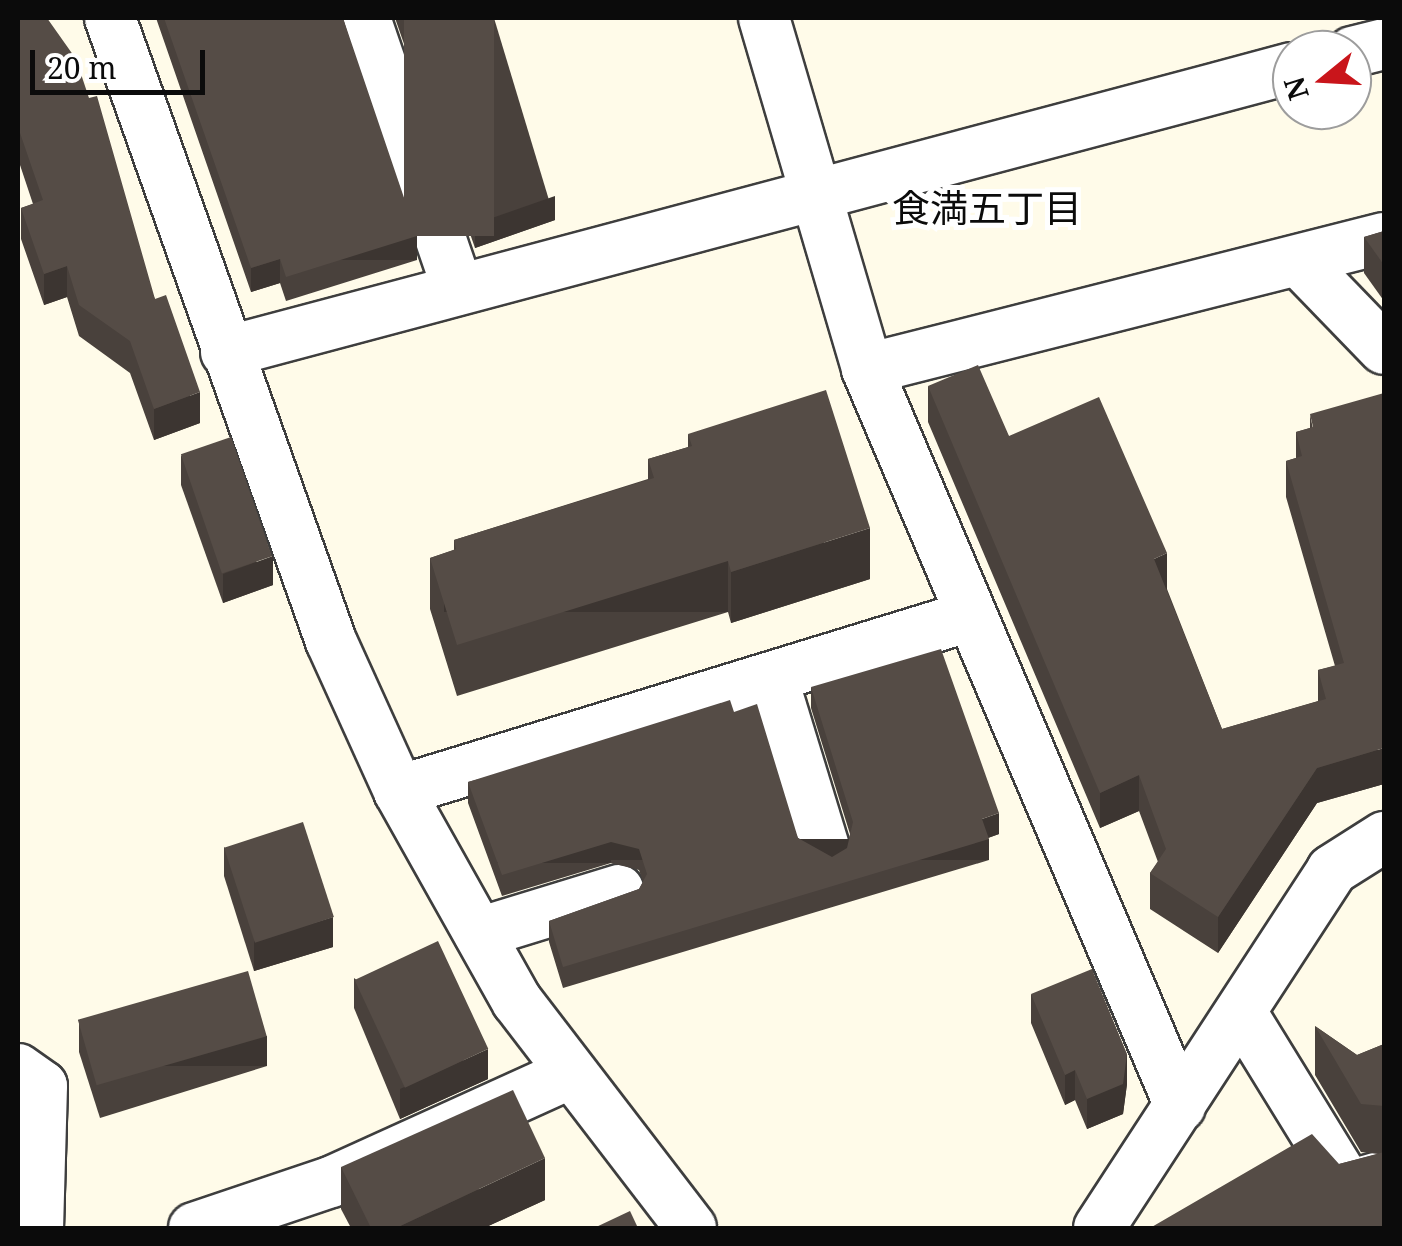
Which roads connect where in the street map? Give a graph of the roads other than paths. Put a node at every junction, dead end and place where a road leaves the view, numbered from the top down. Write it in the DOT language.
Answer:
graph roads {
  1 [pos="110,18"];
  2 [pos="365,18"];
  3 [pos="764,18"];
  4 [pos="1272,73"];
  5 [pos="815,195"];
  6 [pos="1384,238"];
  7 [pos="1298,261"];
  8 [pos="458,290"];
  9 [pos="1384,350"];
  10 [pos="226,352"];
  11 [pos="867,369"];
  12 [pos="970,616"];
  13 [pos="772,677"];
  14 [pos="399,791"];
  15 [pos="1384,837"];
  16 [pos="825,850"];
  17 [pos="619,890"];
  18 [pos="479,933"];
  19 [pos="1241,1012"];
  20 [pos="18,1069"];
  21 [pos="569,1074"];
  22 [pos="1180,1106"];
  23 [pos="1384,1176"];
  24 [pos="38,1228"];
  25 [pos="194,1228"];
  26 [pos="691,1228"];
  27 [pos="1100,1228"];
  1 -- 10 [label="street"];
  2 -- 8 [label="street"];
  3 -- 5 [label="street"];
  4 -- 5 [label="street"];
  5 -- 8 [label="street"];
  5 -- 11 [label="street"];
  6 -- 7 [label="street"];
  7 -- 9 [label="street"];
  7 -- 11 [label="street"];
  8 -- 10 [label="street"];
  10 -- 14 [label="street"];
  11 -- 12 [label="street"];
  12 -- 13 [label="street"];
  12 -- 22 [label="street"];
  13 -- 14 [label="street"];
  13 -- 16 [label="street"];
  14 -- 18 [label="street"];
  15 -- 19 [label="street"];
  17 -- 18 [label="street"];
  18 -- 21 [label="street"];
  19 -- 22 [label="street"];
  19 -- 23 [label="street"];
  20 -- 24 [label="street"];
  21 -- 25 [label="street"];
  21 -- 26 [label="street"];
  22 -- 27 [label="street"];
}
